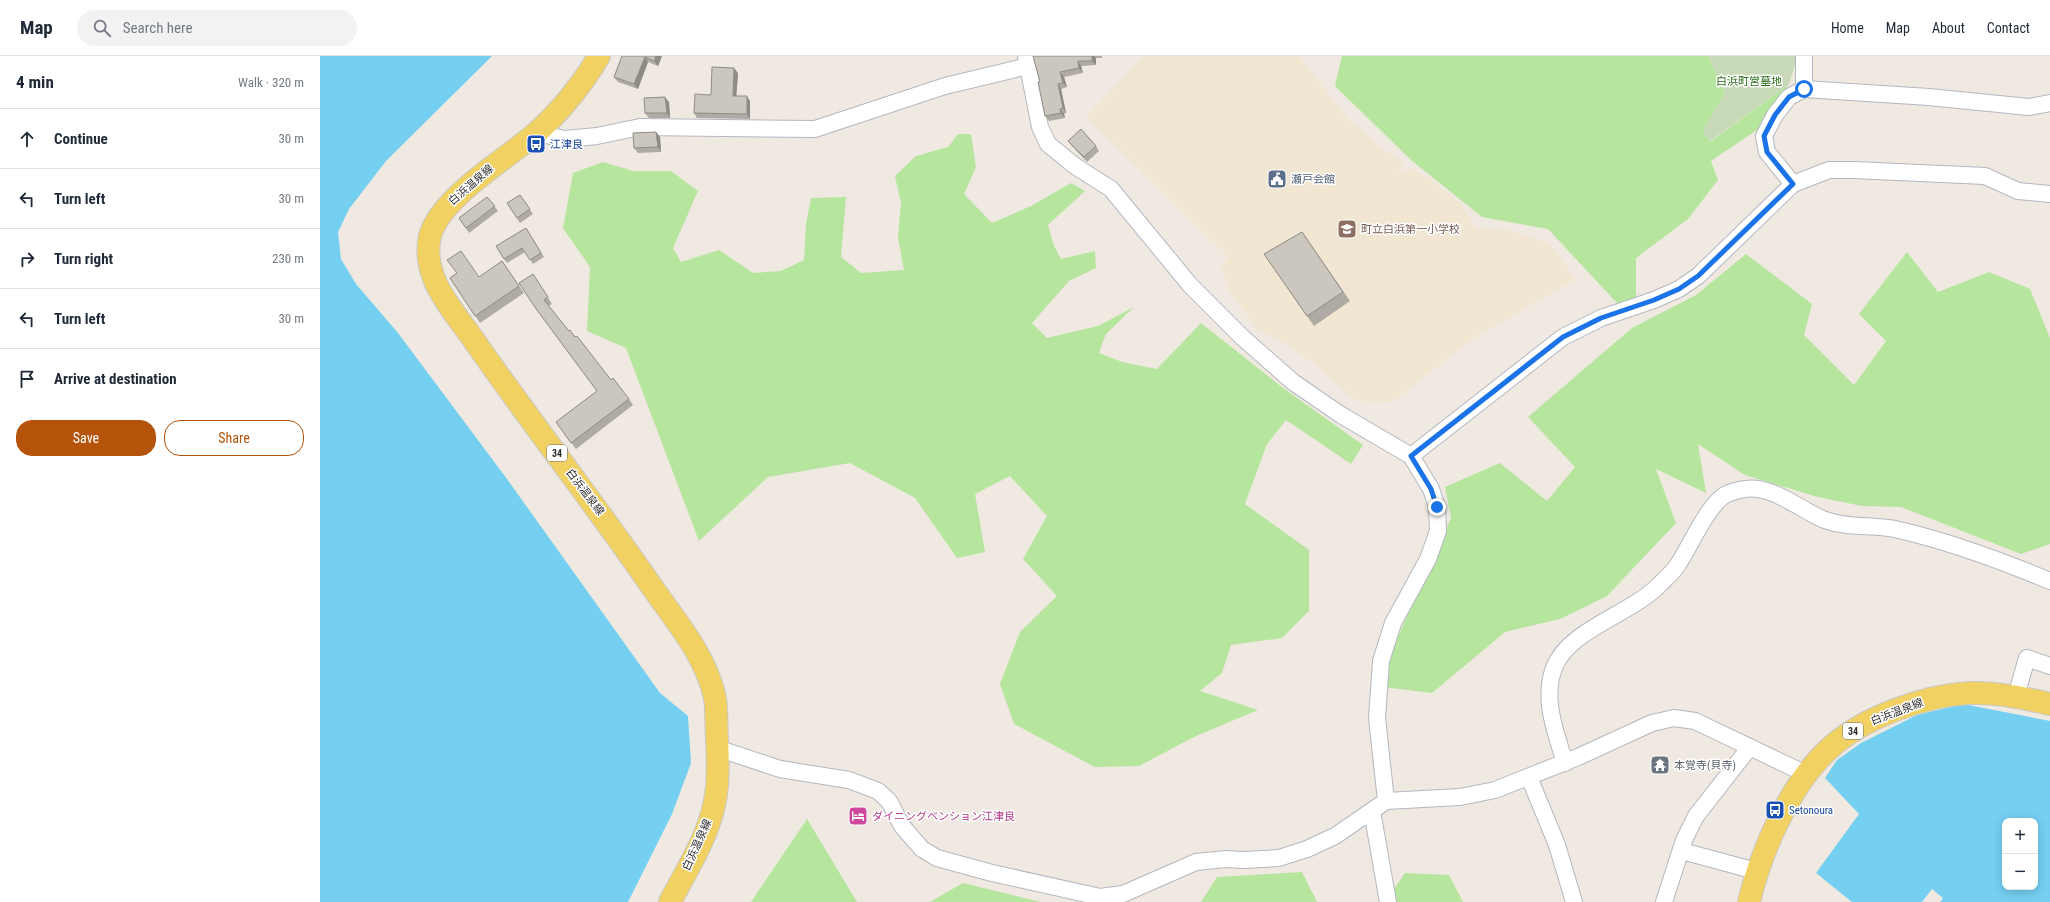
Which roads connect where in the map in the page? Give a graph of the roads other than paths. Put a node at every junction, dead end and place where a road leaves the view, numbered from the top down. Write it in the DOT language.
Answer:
graph roads {
  1 [pos="599,56"];
  2 [pos="1804,56"];
  3 [pos="1027,61"];
  4 [pos="1804,89"];
  5 [pos="2050,104"];
  6 [pos="536,133"];
  7 [pos="1793,184"];
  8 [pos="2050,194"];
  9 [pos="1411,456"];
  10 [pos="2050,581"];
  11 [pos="2050,666"];
  12 [pos="2016,696"];
  13 [pos="2050,704"];
  14 [pos="717,748"];
  15 [pos="1750,748"];
  16 [pos="1564,763"];
  17 [pos="1806,774"];
  18 [pos="1529,777"];
  19 [pos="1386,801"];
  20 [pos="1372,811"];
  21 [pos="1682,850"];
  22 [pos="1756,871"];
  23 [pos="670,902"];
  24 [pos="1388,902"];
  25 [pos="1574,902"];
  26 [pos="1664,902"];
  27 [pos="1749,902"];
  1 -- 6 [label="main road, 白浜温泉線 / 34"];
  2 -- 4 [label="street"];
  3 -- 6 [label="street"];
  3 -- 9 [label="street"];
  4 -- 5 [label="street"];
  4 -- 7 [label="street"];
  6 -- 14 [label="main road, 白浜温泉線 / 34"];
  7 -- 8 [label="street"];
  7 -- 9 [label="street"];
  9 -- 19 [label="street"];
  10 -- 16 [label="street"];
  11 -- 12 [label="street"];
  12 -- 13 [label="main road, 白浜温泉線 / 34"];
  12 -- 17 [label="main road, 白浜温泉線 / 34"];
  14 -- 20 [label="street"];
  14 -- 23 [label="main road, 白浜温泉線 / 34"];
  15 -- 16 [label="street"];
  15 -- 17 [label="street"];
  15 -- 21 [label="street"];
  16 -- 18 [label="street"];
  17 -- 22 [label="main road, 白浜温泉線 / 34"];
  18 -- 19 [label="street"];
  18 -- 25 [label="street"];
  19 -- 20 [label="street"];
  20 -- 24 [label="street"];
  21 -- 22 [label="street"];
  21 -- 26 [label="street"];
  22 -- 27 [label="main road, 白浜温泉線 / 34"];
}
